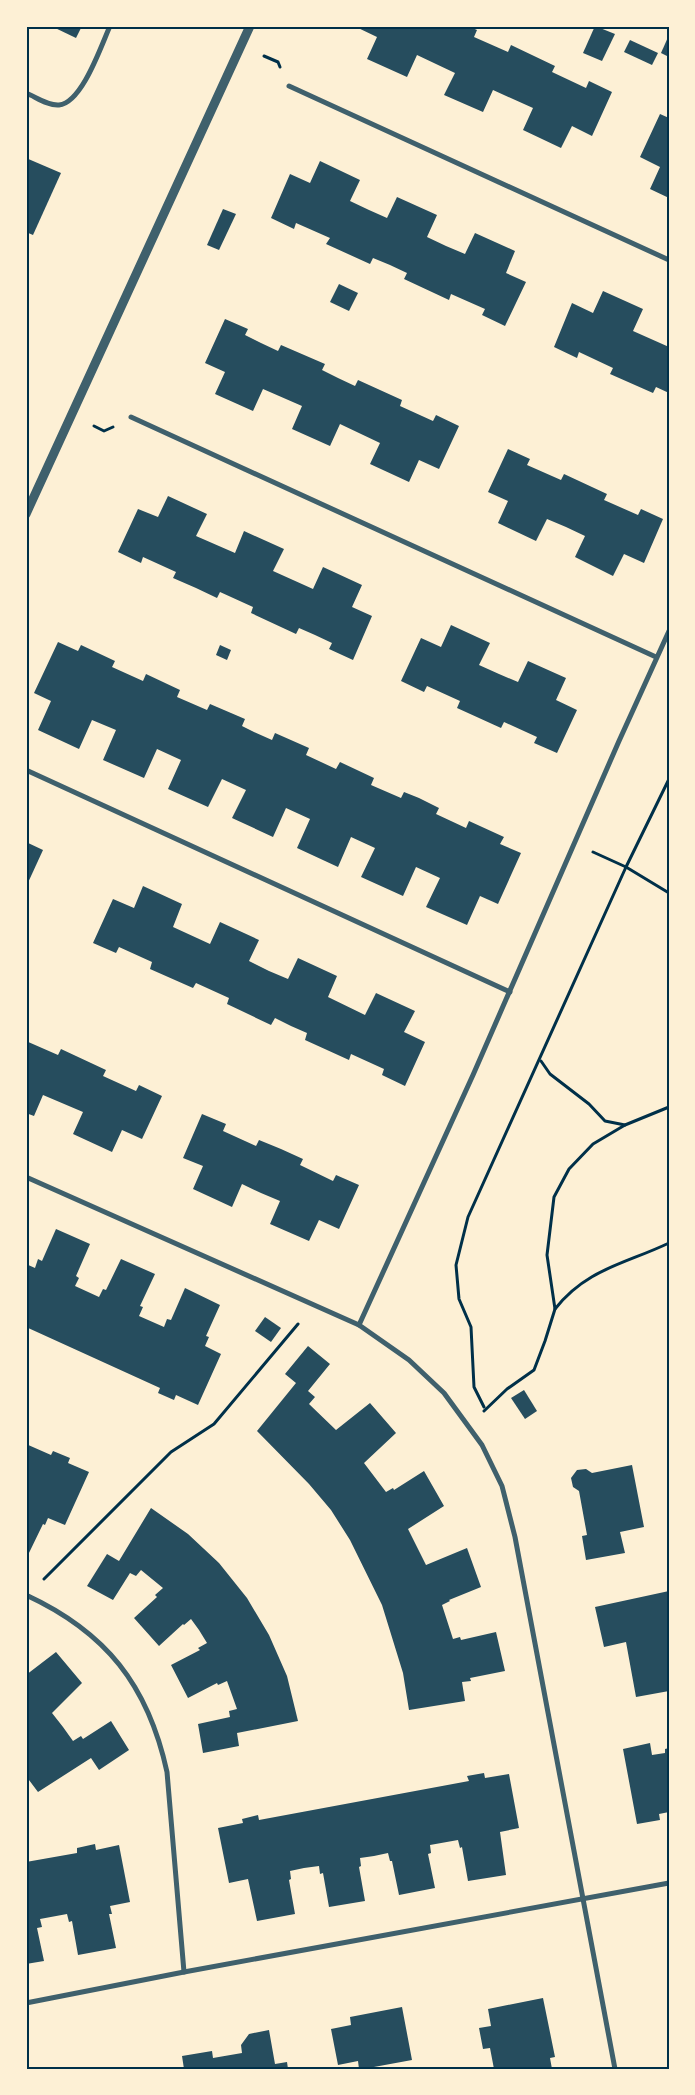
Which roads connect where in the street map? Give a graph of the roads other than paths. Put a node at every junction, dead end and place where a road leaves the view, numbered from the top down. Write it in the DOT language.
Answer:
graph roads {
  1 [pos="110,26"];
  2 [pos="250,26"];
  3 [pos="289,86"];
  4 [pos="26,93"];
  5 [pos="669,260"];
  6 [pos="131,417"];
  7 [pos="26,514"];
  8 [pos="669,632"];
  9 [pos="656,657"];
  10 [pos="26,770"];
  11 [pos="510,992"];
  12 [pos="26,1176"];
  13 [pos="359,1325"];
  14 [pos="26,1595"];
  15 [pos="669,1884"];
  16 [pos="583,1899"];
  17 [pos="184,1972"];
  18 [pos="26,2003"];
  19 [pos="615,2069"];
  1 -- 4 [label="street"];
  2 -- 7 [label="street"];
  3 -- 5 [label="street"];
  6 -- 9 [label="street"];
  8 -- 9 [label="street"];
  9 -- 11 [label="street"];
  10 -- 11 [label="street"];
  11 -- 13 [label="street"];
  12 -- 13 [label="street"];
  13 -- 16 [label="street"];
  14 -- 17 [label="street"];
  15 -- 16 [label="street"];
  16 -- 17 [label="street"];
  16 -- 19 [label="street"];
  17 -- 18 [label="street"];
}
